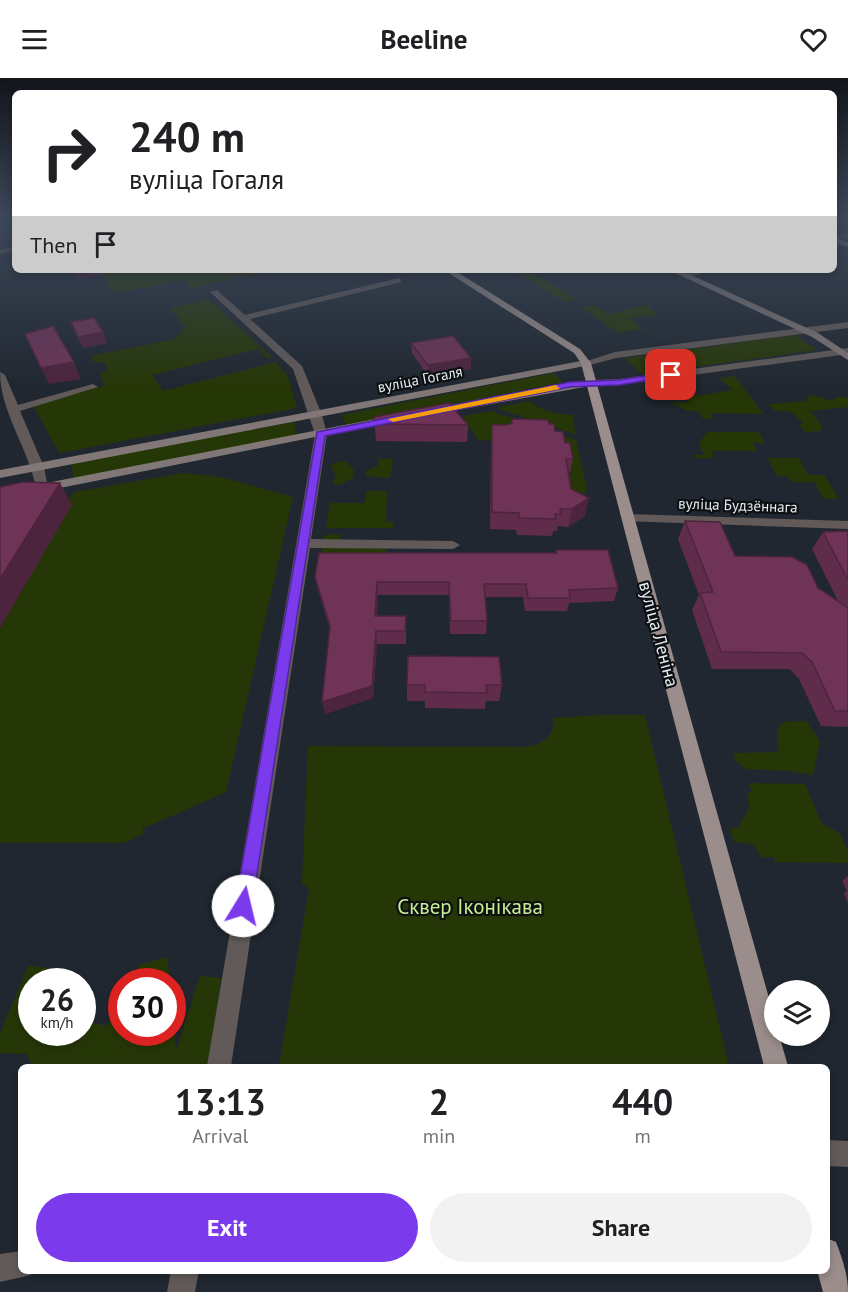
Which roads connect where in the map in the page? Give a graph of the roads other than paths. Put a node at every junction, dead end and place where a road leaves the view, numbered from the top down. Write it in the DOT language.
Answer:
graph roads {
  1 [pos="455,275"];
  2 [pos="683,275"];
  3 [pos="691,275"];
  4 [pos="686,276"];
  5 [pos="399,280"];
  6 [pos="214,292"];
  7 [pos="244,318"];
  8 [pos="848,325"];
  9 [pos="806,331"];
  10 [pos="846,353"];
  11 [pos="586,363"];
  12 [pos="0,375"];
  13 [pos="591,383"];
  14 [pos="93,387"];
  15 [pos="14,409"];
  16 [pos="316,415"];
  17 [pos="321,434"];
  18 [pos="38,467"];
  19 [pos="0,474"];
  20 [pos="42,488"];
  21 [pos="0,496"];
  22 [pos="628,518"];
  23 [pos="848,525"];
  24 [pos="303,543"];
  25 [pos="453,545"];
  26 [pos="219,1064"];
  27 [pos="775,1064"];
  28 [pos="830,1153"];
  29 [pos="848,1154"];
  30 [pos="18,1266"];
  31 [pos="0,1268"];
  32 [pos="184,1274"];
  33 [pos="181,1292"];
  1 -- 11 [label="main road"];
  2 -- 4 [label="main road"];
  3 -- 4 [label="street"];
  4 -- 9 [label="main road"];
  5 -- 7 [label="street"];
  6 -- 7 [label="street"];
  7 -- 16 [label="street"];
  8 -- 9 [label="street, вуліца Гогаля"];
  9 -- 10 [label="main road"];
  9 -- 11 [label="street, вуліца Гогаля"];
  10 -- 13 [label="street, вуліца Гогаля"];
  11 -- 13 [label="main road, вуліца Леніна"];
  11 -- 16 [label="main road, вуліца Гогаля"];
  12 -- 15 [label="street"];
  13 -- 17 [label="main road, вуліца Гогаля"];
  13 -- 22 [label="main road, вуліца Леніна"];
  14 -- 15 [label="street"];
  15 -- 18 [label="street"];
  16 -- 17 [label="street"];
  16 -- 18 [label="main road, вуліца Гогаля"];
  17 -- 20 [label="main road, вуліца Гогаля"];
  17 -- 24 [label="street"];
  18 -- 19 [label="main road, вуліца Гогаля"];
  18 -- 20 [label="street"];
  20 -- 21 [label="main road, вуліца Гогаля"];
  22 -- 23 [label="street, вуліца Будзённага"];
  22 -- 27 [label="main road, вуліца Леніна"];
  24 -- 25 [label="street"];
  24 -- 26 [label="street"];
  28 -- 29 [label="street"];
  30 -- 31 [label="street"];
  32 -- 33 [label="street"];
}
